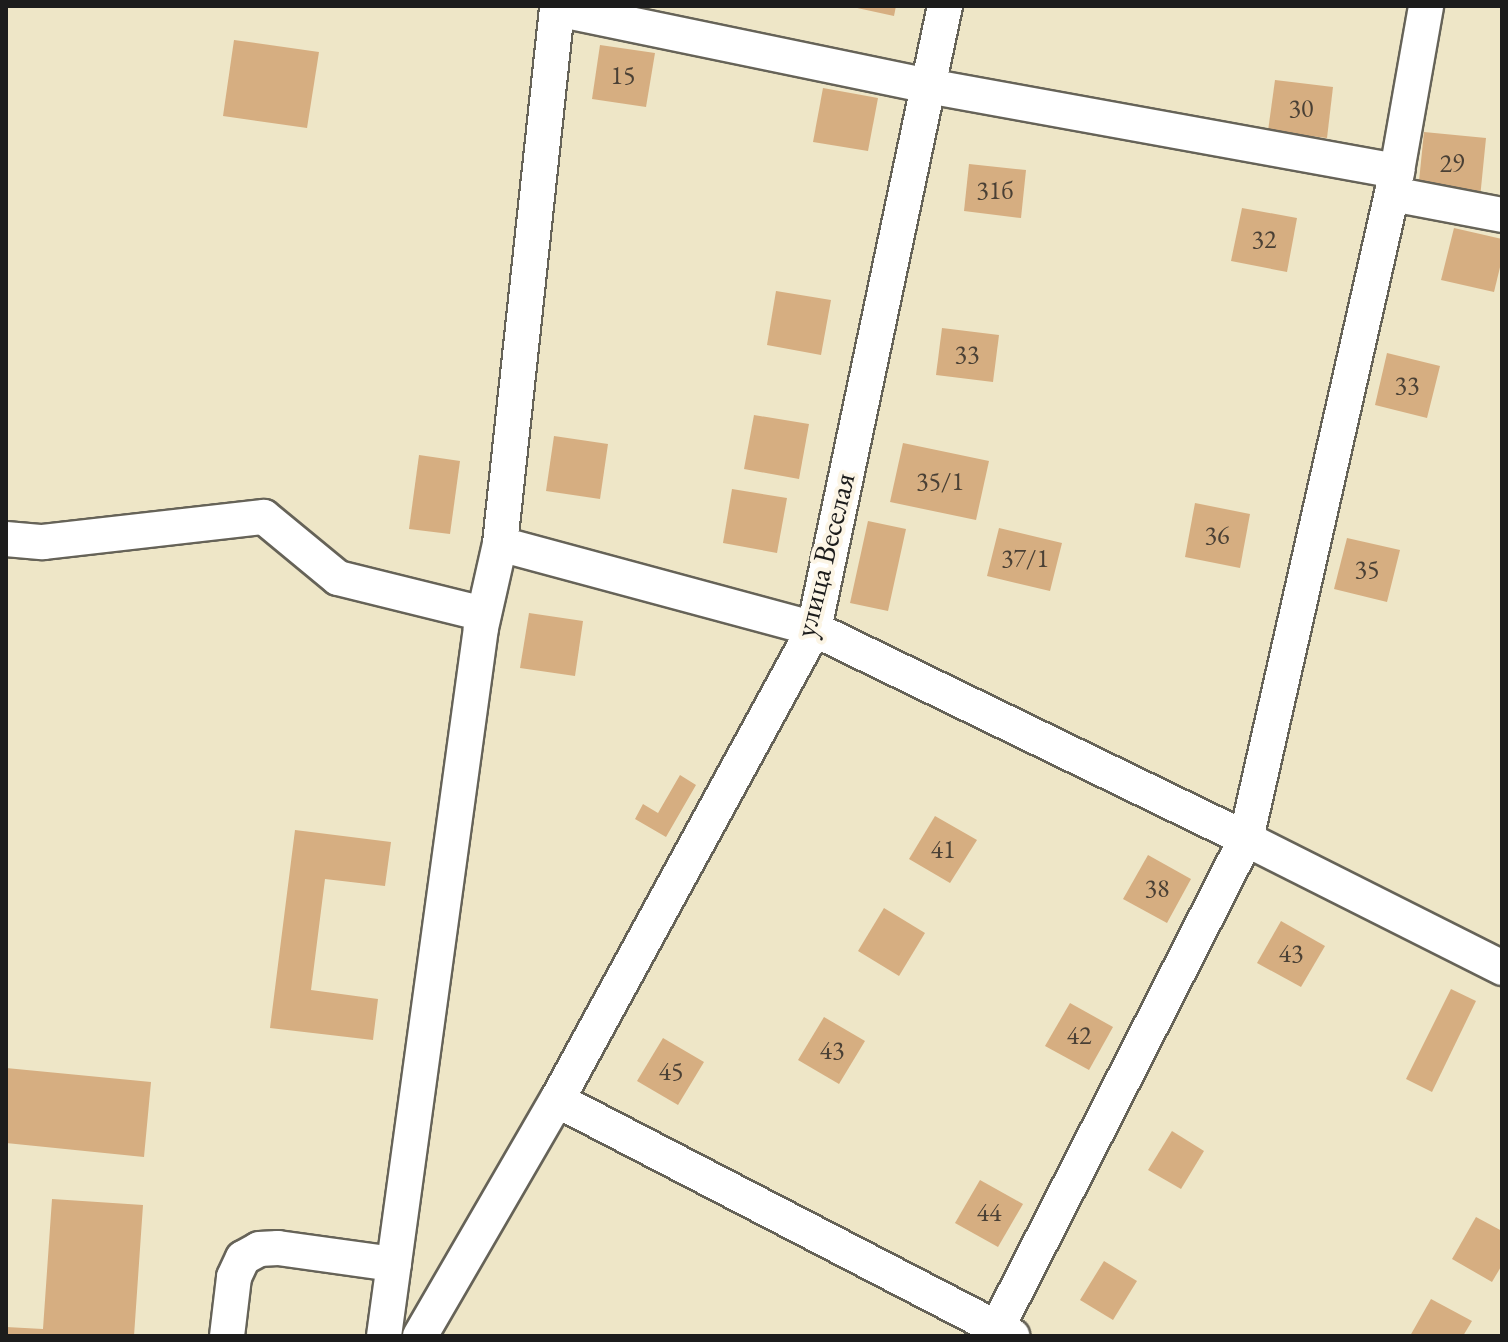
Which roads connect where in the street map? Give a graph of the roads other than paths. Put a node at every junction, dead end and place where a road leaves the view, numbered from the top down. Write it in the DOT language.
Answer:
graph roads {
  1 [pos="945,6"];
  2 [pos="1426,6"];
  3 [pos="557,8"];
  4 [pos="928,86"];
  5 [pos="1394,182"];
  6 [pos="1502,215"];
  7 [pos="6,539"];
  8 [pos="500,544"];
  9 [pos="484,614"];
  10 [pos="814,629"];
  11 [pos="1246,839"];
  12 [pos="1502,968"];
  13 [pos="557,1100"];
  14 [pos="394,1264"];
  15 [pos="1004,1332"];
  16 [pos="227,1336"];
  17 [pos="384,1336"];
  18 [pos="420,1336"];
  1 -- 4 [label="street, улица Веселая"];
  2 -- 5 [label="street"];
  3 -- 4 [label="street"];
  3 -- 8 [label="street"];
  4 -- 5 [label="street"];
  4 -- 10 [label="street, улица Веселая"];
  5 -- 6 [label="street"];
  5 -- 11 [label="street"];
  7 -- 9 [label="street"];
  8 -- 9 [label="street"];
  8 -- 10 [label="street"];
  9 -- 14 [label="street"];
  10 -- 11 [label="street"];
  10 -- 13 [label="street, улица Веселая"];
  11 -- 12 [label="street"];
  11 -- 15 [label="street"];
  13 -- 15 [label="street"];
  13 -- 18 [label="street, улица Веселая"];
  14 -- 16 [label="street"];
  14 -- 17 [label="street"];
}
